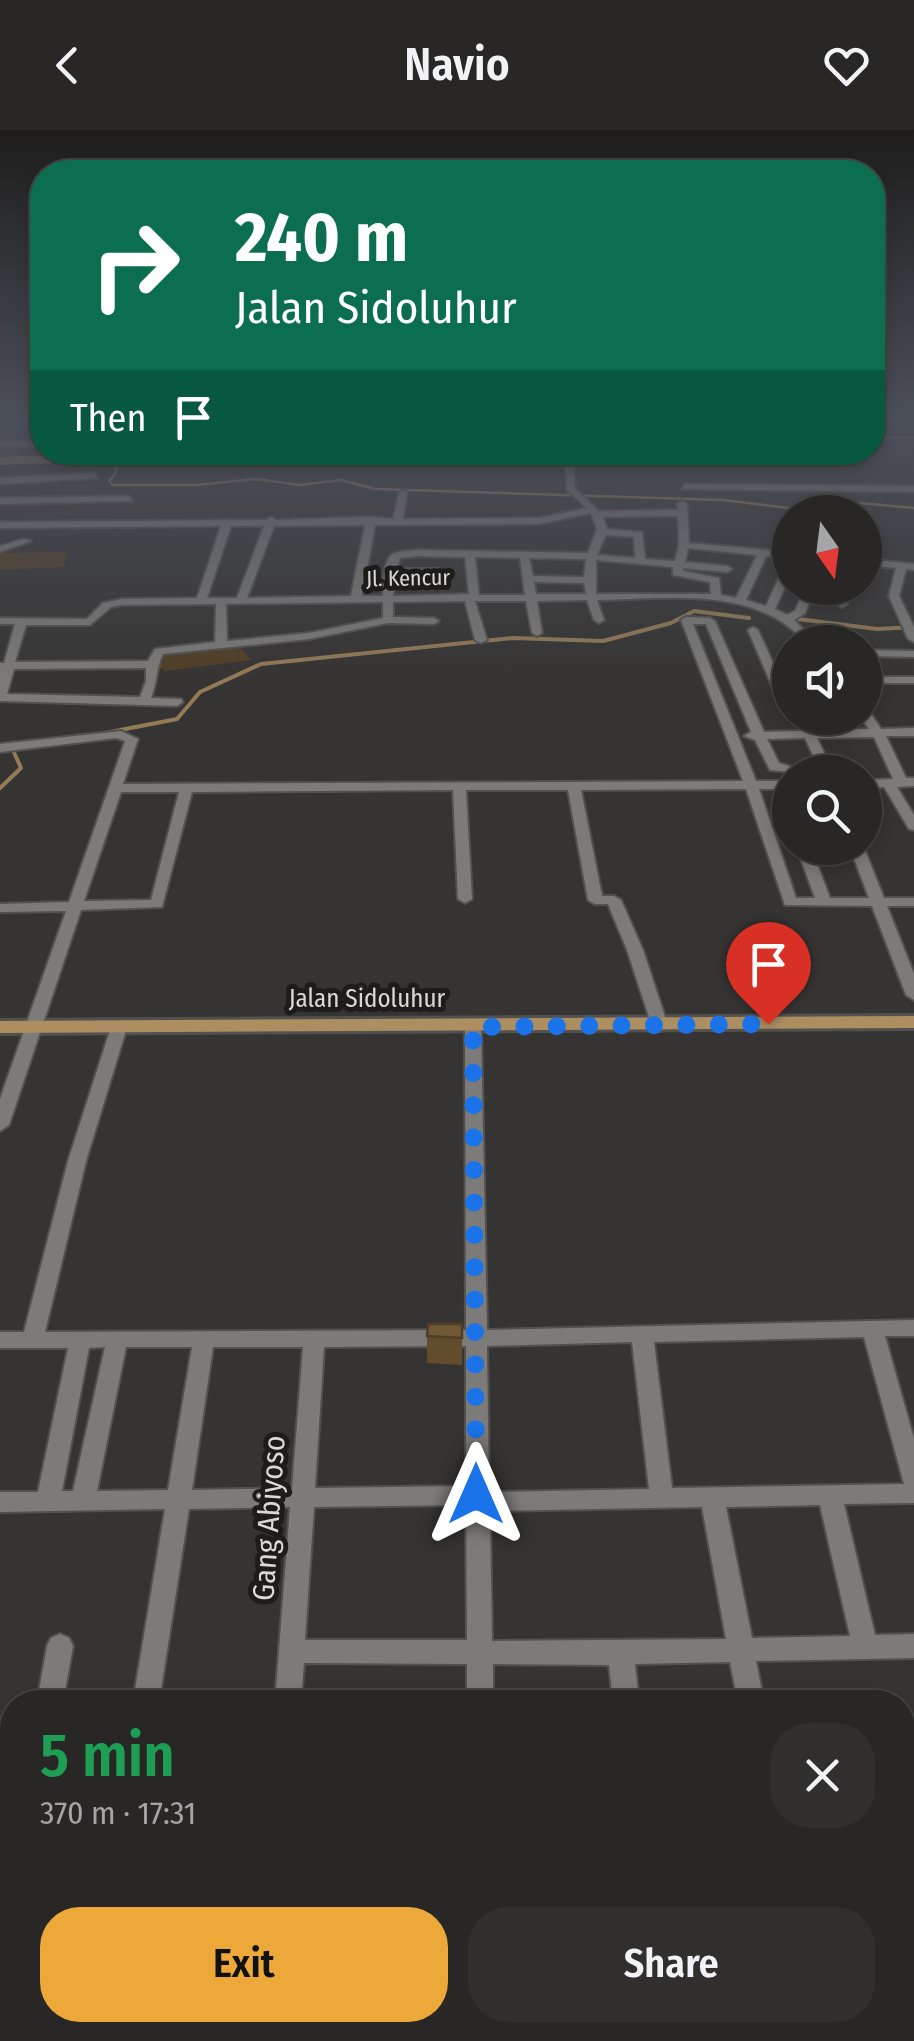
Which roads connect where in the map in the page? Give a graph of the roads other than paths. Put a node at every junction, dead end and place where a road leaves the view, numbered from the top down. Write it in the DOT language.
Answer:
graph roads {
  1 [pos="400,509"];
  2 [pos="591,509"];
  3 [pos="678,509"];
  4 [pos="683,509"];
  5 [pos="594,512"];
  6 [pos="271,520"];
  7 [pos="371,520"];
  8 [pos="398,520"];
  9 [pos="226,522"];
  10 [pos="0,525"];
  11 [pos="602,532"];
  12 [pos="26,541"];
  13 [pos="684,545"];
  14 [pos="0,548"];
  15 [pos="763,552"];
  16 [pos="772,553"];
  17 [pos="470,554"];
  18 [pos="524,555"];
  19 [pos="592,557"];
  20 [pos="640,562"];
  21 [pos="882,564"];
  22 [pos="680,565"];
  23 [pos="908,566"];
  24 [pos="727,569"];
  25 [pos="390,572"];
  26 [pos="439,572"];
  27 [pos="527,579"];
  28 [pos="591,580"];
  29 [pos="590,596"];
  30 [pos="620,596"];
  31 [pos="472,597"];
  32 [pos="529,597"];
  33 [pos="356,598"];
  34 [pos="390,598"];
  35 [pos="716,598"];
  36 [pos="221,600"];
  37 [pos="241,600"];
  38 [pos="201,601"];
  39 [pos="772,602"];
  40 [pos="740,603"];
  41 [pos="803,605"];
  42 [pos="897,606"];
  43 [pos="914,606"];
  44 [pos="768,610"];
  45 [pos="630,613"];
  46 [pos="789,618"];
  47 [pos="388,620"];
  48 [pos="598,620"];
  49 [pos="434,621"];
  50 [pos="0,622"];
  51 [pos="20,622"];
  52 [pos="795,625"];
  53 [pos="754,630"];
  54 [pos="910,631"];
  55 [pos="536,632"];
  56 [pos="481,640"];
  57 [pos="221,645"];
  58 [pos="155,652"];
  59 [pos="882,653"];
  60 [pos="914,654"];
  61 [pos="4,666"];
  62 [pos="772,672"];
  63 [pos="882,680"];
  64 [pos="914,680"];
  65 [pos="0,697"];
  66 [pos="144,701"];
  67 [pos="177,702"];
  68 [pos="914,732"];
  69 [pos="882,733"];
  70 [pos="829,735"];
  71 [pos="879,735"];
  72 [pos="733,736"];
  73 [pos="760,736"];
  74 [pos="804,736"];
  75 [pos="8,747"];
  76 [pos="816,755"];
  77 [pos="772,764"];
  78 [pos="901,782"];
  79 [pos="573,784"];
  80 [pos="751,784"];
  81 [pos="772,785"];
  82 [pos="459,786"];
  83 [pos="117,788"];
  84 [pos="186,788"];
  85 [pos="914,824"];
  86 [pos="810,865"];
  87 [pos="863,865"];
  88 [pos="465,900"];
  89 [pos="877,901"];
  90 [pos="824,902"];
  91 [pos="914,902"];
  92 [pos="75,907"];
  93 [pos="0,908"];
  94 [pos="914,996"];
  95 [pos="914,1022"];
  96 [pos="660,1026"];
  97 [pos="0,1027"];
  98 [pos="36,1027"];
  99 [pos="118,1027"];
  100 [pos="473,1027"];
  101 [pos="0,1125"];
  102 [pos="914,1328"];
  103 [pos="872,1329"];
  104 [pos="642,1334"];
  105 [pos="314,1338"];
  106 [pos="478,1338"];
  107 [pos="80,1339"];
  108 [pos="117,1339"];
  109 [pos="204,1339"];
  110 [pos="0,1340"];
  111 [pos="33,1340"];
  112 [pos="914,1480"];
  113 [pos="914,1492"];
  114 [pos="830,1495"];
  115 [pos="305,1497"];
  116 [pos="712,1497"];
  117 [pos="477,1498"];
  118 [pos="662,1498"];
  119 [pos="179,1499"];
  120 [pos="84,1500"];
  121 [pos="48,1501"];
  122 [pos="0,1502"];
  123 [pos="60,1646"];
  124 [pos="914,1646"];
  125 [pos="865,1647"];
  126 [pos="743,1650"];
  127 [pos="291,1651"];
  128 [pos="478,1652"];
  129 [pos="621,1653"];
  130 [pos="52,1690"];
  131 [pos="148,1690"];
  132 [pos="289,1690"];
  133 [pos="480,1690"];
  134 [pos="625,1690"];
  135 [pos="749,1690"];
  1 -- 8 [label="street"];
  2 -- 5 [label="street"];
  3 -- 5 [label="street"];
  4 -- 13 [label="street"];
  5 -- 8 [label="street"];
  5 -- 11 [label="street"];
  6 -- 7 [label="street"];
  6 -- 10 [label="street"];
  6 -- 37 [label="street"];
  7 -- 8 [label="street"];
  7 -- 33 [label="street"];
  9 -- 38 [label="street"];
  11 -- 19 [label="street"];
  11 -- 20 [label="street"];
  12 -- 14 [label="street"];
  13 -- 15 [label="street"];
  13 -- 22 [label="street"];
  15 -- 16 [label="street"];
  15 -- 40 [label="street"];
  17 -- 18 [label="street"];
  17 -- 25 [label="street"];
  17 -- 31 [label="street"];
  18 -- 19 [label="street"];
  18 -- 27 [label="street"];
  19 -- 20 [label="street"];
  19 -- 28 [label="street"];
  20 -- 22 [label="street"];
  21 -- 23 [label="street"];
  22 -- 24 [label="street"];
  22 -- 35 [label="street"];
  23 -- 42 [label="street"];
  25 -- 26 [label="street"];
  25 -- 34 [label="street"];
  27 -- 28 [label="street"];
  27 -- 32 [label="street"];
  28 -- 29 [label="street"];
  29 -- 30 [label="street, Jl. Kencur"];
  29 -- 32 [label="street, Jl. Kencur"];
  29 -- 48 [label="street"];
  30 -- 35 [label="street, Jl. Kencur"];
  30 -- 45 [label="street"];
  31 -- 32 [label="street, Jl. Kencur"];
  31 -- 34 [label="street, Jl. Kencur"];
  31 -- 56 [label="street"];
  32 -- 55 [label="street"];
  33 -- 34 [label="street, Jl. Kencur"];
  33 -- 37 [label="street, Jl. Kencur"];
  34 -- 47 [label="street"];
  35 -- 40 [label="street, Jl. Kencur"];
  36 -- 37 [label="street, Jl. Kencur"];
  36 -- 38 [label="street, Jl. Kencur"];
  36 -- 57 [label="street"];
  38 -- 51 [label="street, Jl. Kencur"];
  39 -- 44 [label="street"];
  40 -- 44 [label="street, Jl. Kencur"];
  41 -- 46 [label="street"];
  42 -- 43 [label="street"];
  42 -- 54 [label="street"];
  44 -- 46 [label="street, Jl. Kencur"];
  46 -- 52 [label="street, Jl. Kencur"];
  47 -- 49 [label="street"];
  47 -- 57 [label="street"];
  50 -- 51 [label="street, Jl. Kencur"];
  51 -- 61 [label="street"];
  53 -- 62 [label="street"];
  57 -- 58 [label="street"];
  58 -- 61 [label="street"];
  58 -- 66 [label="street"];
  59 -- 60 [label="street"];
  61 -- 65 [label="street"];
  63 -- 64 [label="street"];
  65 -- 66 [label="street"];
  66 -- 67 [label="street"];
  68 -- 69 [label="street"];
  70 -- 74 [label="street"];
  71 -- 78 [label="street"];
  72 -- 73 [label="street"];
  72 -- 73 [label="street"];
  72 -- 80 [label="street"];
  73 -- 74 [label="street"];
  73 -- 77 [label="street"];
  74 -- 76 [label="street"];
  75 -- 83 [label="street"];
  78 -- 85 [label="street"];
  79 -- 80 [label="street"];
  79 -- 82 [label="street"];
  79 -- 96 [label="street"];
  80 -- 81 [label="street"];
  80 -- 90 [label="street"];
  82 -- 84 [label="street"];
  82 -- 88 [label="street"];
  83 -- 84 [label="street"];
  83 -- 92 [label="street"];
  84 -- 92 [label="street"];
  86 -- 90 [label="street"];
  87 -- 89 [label="street"];
  89 -- 90 [label="street"];
  89 -- 91 [label="street"];
  89 -- 94 [label="street"];
  92 -- 93 [label="street"];
  92 -- 98 [label="street"];
  95 -- 96 [label="main road, Jalan Sidoluhur"];
  96 -- 100 [label="main road, Jalan Sidoluhur"];
  97 -- 98 [label="main road, Jalan Sidoluhur"];
  98 -- 99 [label="main road, Jalan Sidoluhur"];
  98 -- 101 [label="street"];
  99 -- 100 [label="main road, Jalan Sidoluhur"];
  99 -- 111 [label="street"];
  100 -- 106 [label="street"];
  102 -- 103 [label="street"];
  103 -- 104 [label="street"];
  103 -- 112 [label="street"];
  104 -- 106 [label="street"];
  104 -- 118 [label="street"];
  105 -- 106 [label="street"];
  105 -- 109 [label="street"];
  105 -- 115 [label="street, Gang Abiyoso"];
  106 -- 117 [label="street"];
  107 -- 108 [label="street"];
  107 -- 111 [label="street"];
  107 -- 121 [label="street"];
  108 -- 109 [label="street"];
  108 -- 120 [label="street"];
  109 -- 119 [label="street"];
  110 -- 111 [label="street"];
  113 -- 114 [label="street"];
  114 -- 116 [label="street"];
  114 -- 125 [label="street"];
  115 -- 117 [label="street"];
  115 -- 119 [label="street"];
  115 -- 127 [label="street, Gang Abiyoso"];
  116 -- 118 [label="street"];
  116 -- 126 [label="street"];
  117 -- 118 [label="street"];
  117 -- 128 [label="street"];
  119 -- 120 [label="street"];
  119 -- 131 [label="street"];
  120 -- 121 [label="street"];
  121 -- 122 [label="street"];
  123 -- 130 [label="street"];
  124 -- 125 [label="street"];
  125 -- 126 [label="street"];
  126 -- 129 [label="street"];
  126 -- 135 [label="street"];
  127 -- 128 [label="street"];
  127 -- 132 [label="street, Gang Abiyoso"];
  128 -- 129 [label="street"];
  128 -- 133 [label="street"];
  129 -- 134 [label="street"];
}
